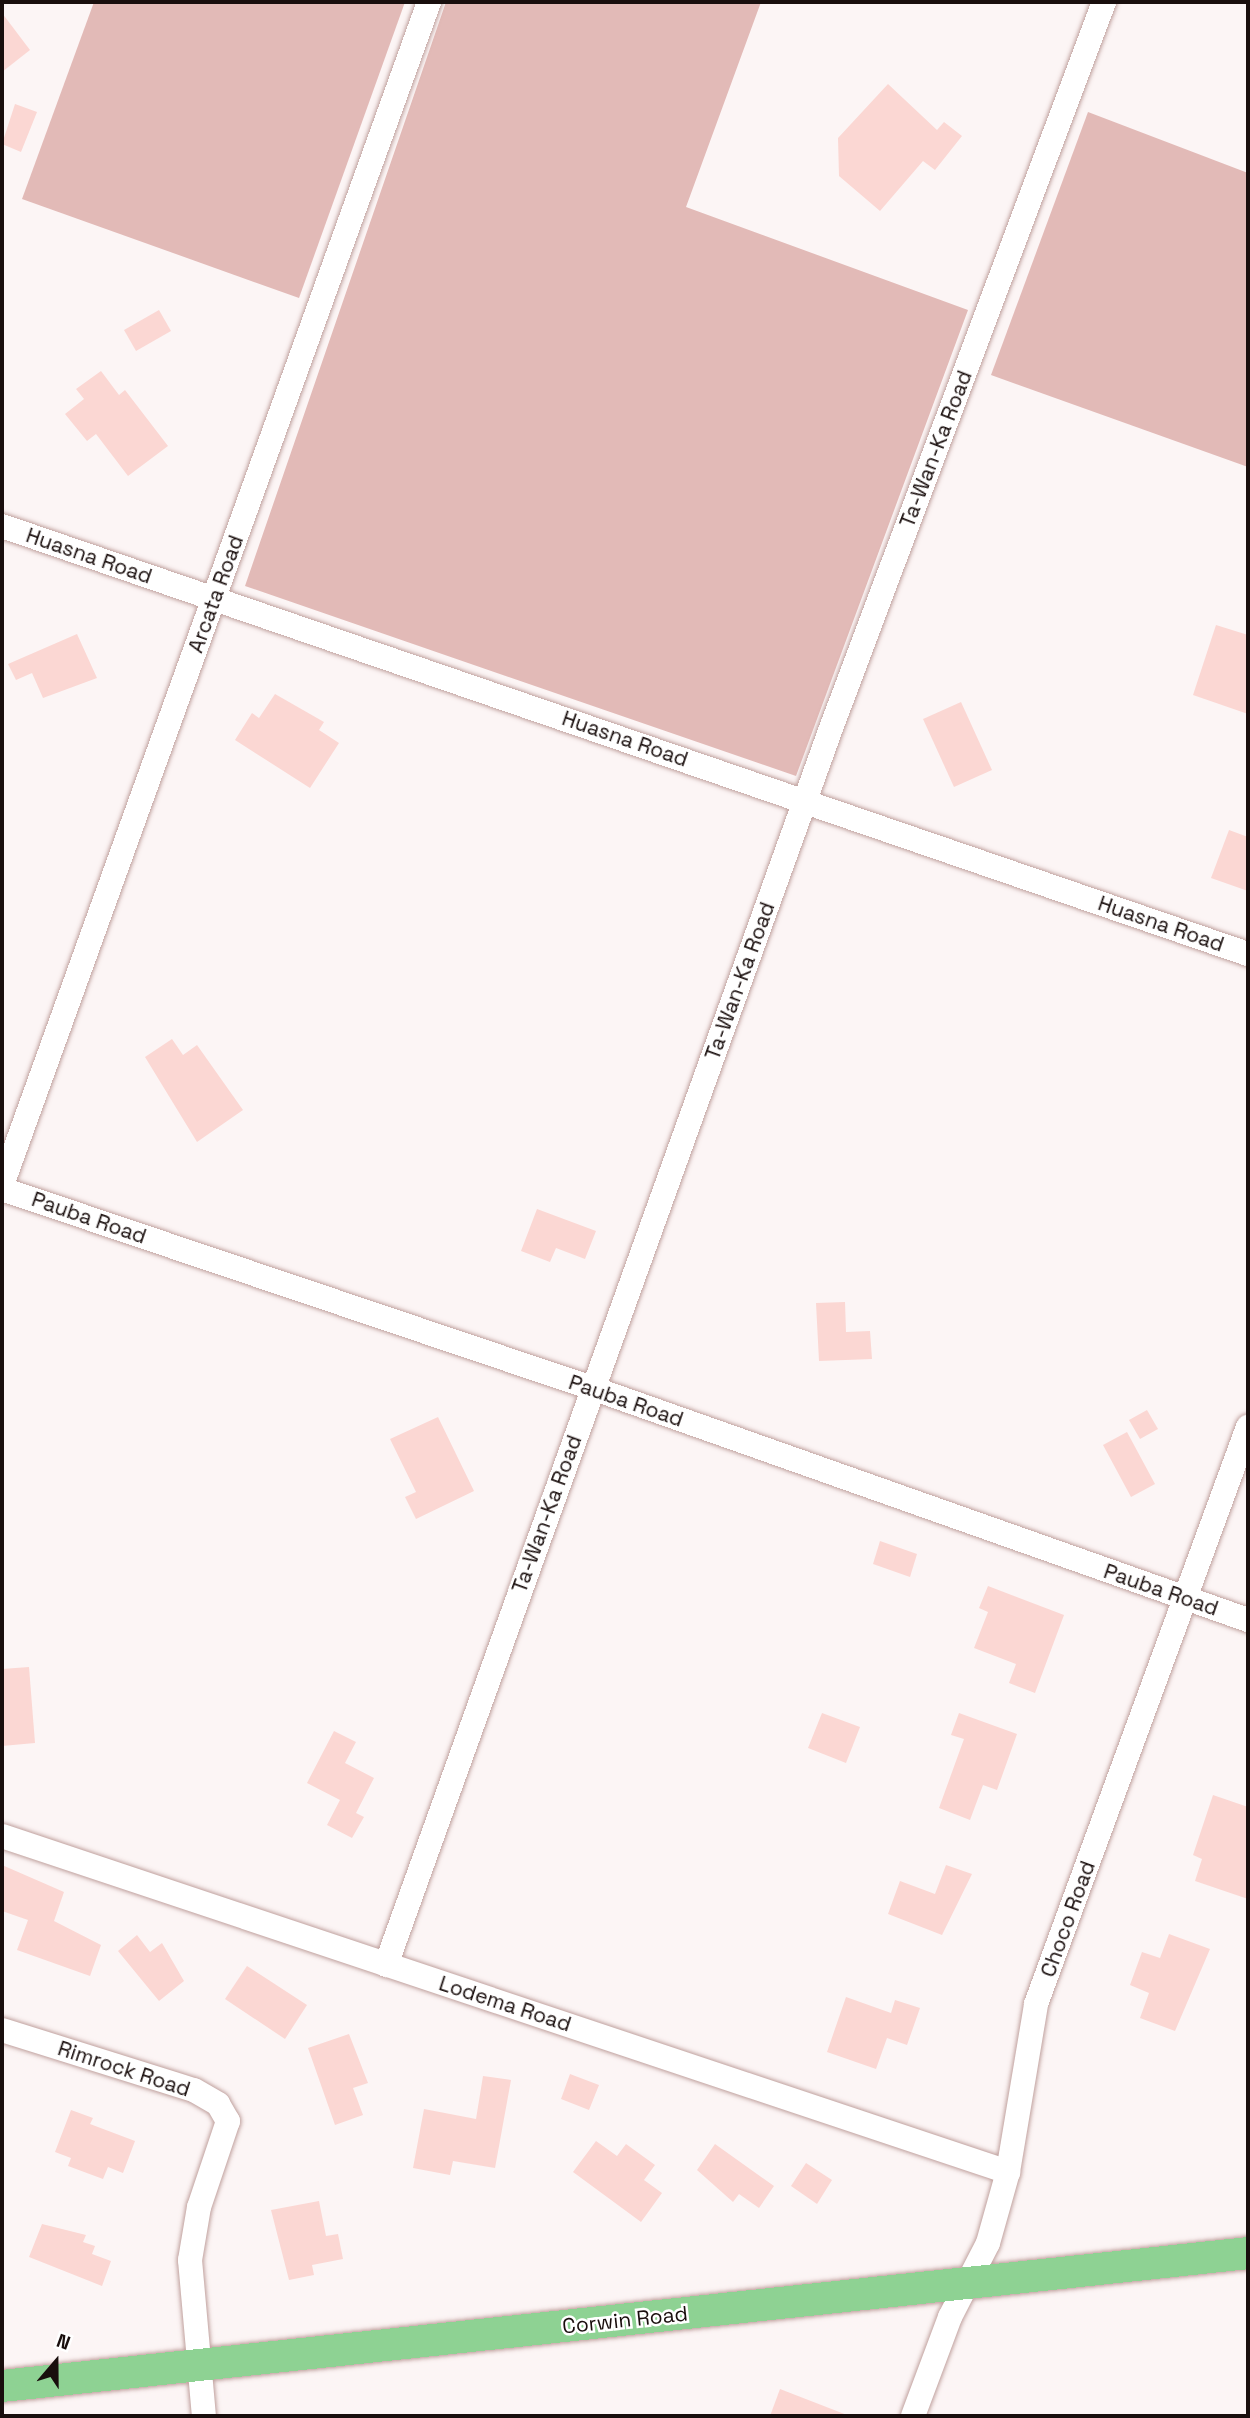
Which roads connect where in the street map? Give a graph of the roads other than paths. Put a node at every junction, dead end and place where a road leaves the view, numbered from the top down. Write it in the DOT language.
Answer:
graph roads {
  1 [pos="429,2"];
  2 [pos="1104,2"];
  3 [pos="2,526"];
  4 [pos="214,599"];
  5 [pos="805,801"];
  6 [pos="1248,954"];
  7 [pos="2,1187"];
  8 [pos="592,1388"];
  9 [pos="1248,1427"];
  10 [pos="1187,1599"];
  11 [pos="1248,1620"];
  12 [pos="2,1836"];
  13 [pos="386,1965"];
  14 [pos="2,2030"];
  15 [pos="1008,2172"];
  16 [pos="1248,2253"];
  17 [pos="964,2284"];
  18 [pos="199,2365"];
  19 [pos="2,2386"];
  20 [pos="204,2416"];
  21 [pos="913,2416"];
  1 -- 4 [label="street, Arcata Road"];
  2 -- 5 [label="street, Ta-Wan-Ka Road"];
  3 -- 4 [label="street, Huasna Road"];
  4 -- 5 [label="street, Huasna Road"];
  4 -- 7 [label="street, Arcata Road"];
  5 -- 6 [label="street, Huasna Road"];
  5 -- 8 [label="street, Ta-Wan-Ka Road"];
  7 -- 8 [label="street, Pauba Road"];
  8 -- 10 [label="street, Pauba Road"];
  8 -- 13 [label="street, Ta-Wan-Ka Road"];
  9 -- 10 [label="street, Choco Road"];
  10 -- 11 [label="street, Pauba Road"];
  10 -- 15 [label="street, Choco Road"];
  12 -- 13 [label="street, Lodema Road"];
  13 -- 15 [label="street, Lodema Road"];
  14 -- 18 [label="street, Rimrock Road"];
  15 -- 17 [label="street, Choco Road"];
  16 -- 17 [label="main road, Corwin Road"];
  17 -- 18 [label="main road, Corwin Road"];
  17 -- 21 [label="street, Choco Road"];
  18 -- 19 [label="main road, Corwin Road"];
  18 -- 20 [label="street, Rimrock Road"];
}
